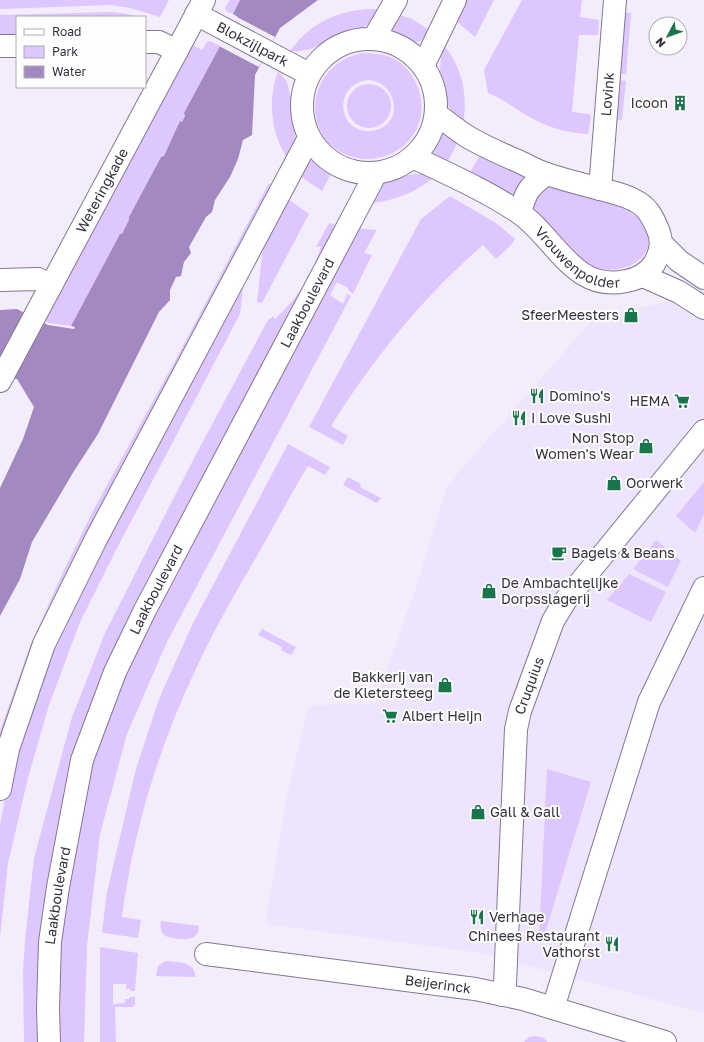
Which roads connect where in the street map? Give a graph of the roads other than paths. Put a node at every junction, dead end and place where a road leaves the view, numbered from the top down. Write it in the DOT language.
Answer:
graph roads {
  1 [pos="396,0"];
  2 [pos="455,0"];
  3 [pos="615,0"];
  4 [pos="200,7"];
  5 [pos="374,38"];
  6 [pos="146,42"];
  7 [pos="0,46"];
  8 [pos="16,46"];
  9 [pos="177,52"];
  10 [pos="423,66"];
  11 [pos="309,74"];
  12 [pos="436,114"];
  13 [pos="309,138"];
  14 [pos="413,157"];
  15 [pos="376,173"];
  16 [pos="546,174"];
  17 [pos="600,189"];
  18 [pos="520,213"];
  19 [pos="661,243"];
  20 [pos="643,276"];
  21 [pos="704,278"];
  22 [pos="0,280"];
  23 [pos="52,286"];
  24 [pos="704,308"];
  25 [pos="4,373"];
  26 [pos="704,431"];
  27 [pos="704,588"];
  28 [pos="0,789"];
  29 [pos="206,954"];
  30 [pos="502,995"];
  31 [pos="553,1008"];
  32 [pos="49,1042"];
  33 [pos="665,1042"];
  1 -- 5 [label="street"];
  2 -- 10 [label="street"];
  3 -- 17 [label="street, Lovink"];
  4 -- 9 [label="street, Weteringkade"];
  4 -- 11 [label="street, Blokzijlpark"];
  5 -- 10 [label="street"];
  5 -- 11 [label="street"];
  6 -- 9 [label="street"];
  7 -- 8 [label="street"];
  9 -- 23 [label="street, Weteringkade"];
  10 -- 12 [label="street"];
  11 -- 13 [label="street"];
  12 -- 14 [label="street"];
  12 -- 16 [label="street"];
  13 -- 15 [label="street"];
  13 -- 28 [label="street"];
  14 -- 15 [label="street"];
  14 -- 18 [label="street, Vrouwenpolder"];
  15 -- 32 [label="street, Laakboulevard"];
  16 -- 17 [label="street"];
  16 -- 18 [label="street"];
  17 -- 19 [label="street"];
  18 -- 20 [label="street, Vrouwenpolder"];
  19 -- 20 [label="street, Vrouwenpolder"];
  19 -- 21 [label="street"];
  20 -- 24 [label="street, Vrouwenpolder"];
  22 -- 23 [label="street"];
  23 -- 25 [label="street, Weteringkade"];
  26 -- 30 [label="street, Cruquius"];
  27 -- 31 [label="street"];
  29 -- 30 [label="street, Beijerinck"];
  30 -- 31 [label="street, Beijerinck"];
  31 -- 33 [label="street, Beijerinck"];
}
